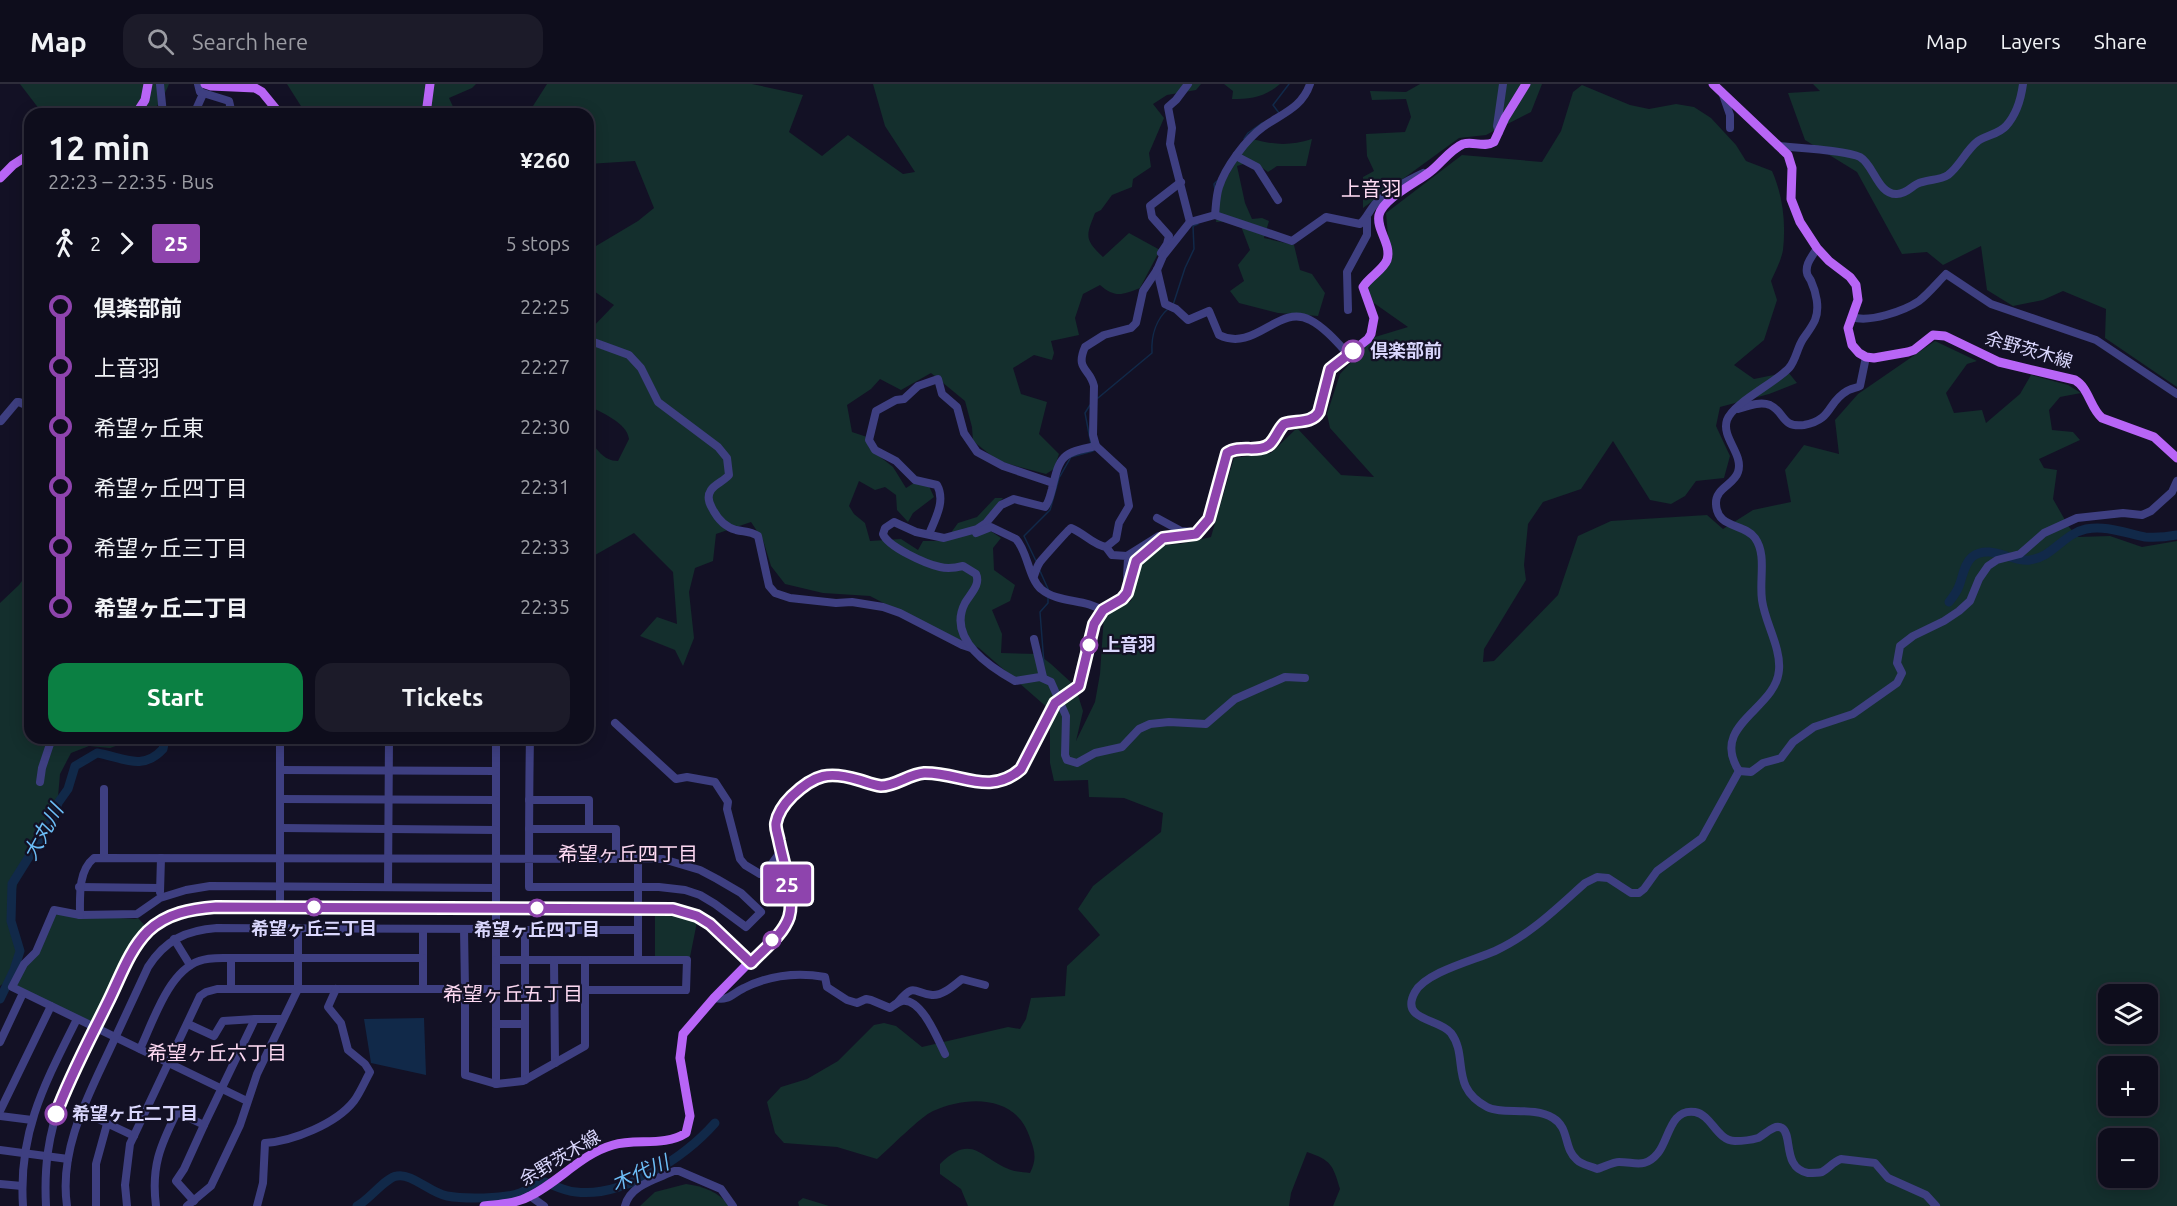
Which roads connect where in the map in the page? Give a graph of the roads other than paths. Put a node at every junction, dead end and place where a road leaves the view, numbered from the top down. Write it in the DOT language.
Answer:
graph roads {
  1 [pos="148,84"];
  2 [pos="160,84"];
  3 [pos="198,84"];
  4 [pos="430,84"];
  5 [pos="1188,84"];
  6 [pos="1310,84"];
  7 [pos="1503,84"];
  8 [pos="1526,84"];
  9 [pos="1713,84"];
  10 [pos="2023,84"];
  11 [pos="204,89"];
  12 [pos="1722,92"];
  13 [pos="140,108"];
  14 [pos="162,108"];
  15 [pos="196,108"];
  16 [pos="231,108"];
  17 [pos="275,108"];
  18 [pos="427,108"];
  19 [pos="1730,128"];
  20 [pos="1499,134"];
  21 [pos="1778,146"];
  22 [pos="1236,156"];
  23 [pos="24,158"];
  24 [pos="1430,172"];
  25 [pos="0,178"];
  26 [pos="1181,182"];
  27 [pos="1278,200"];
  28 [pos="1215,215"];
  29 [pos="1367,218"];
  30 [pos="1190,222"];
  31 [pos="1817,248"];
  32 [pos="1159,267"];
  33 [pos="1348,310"];
  34 [pos="1852,317"];
  35 [pos="594,342"];
  36 [pos="1348,354"];
  37 [pos="1866,357"];
  38 [pos="2177,394"];
  39 [pos="24,404"];
  40 [pos="1734,410"];
  41 [pos="0,422"];
  42 [pos="1096,446"];
  43 [pos="2177,458"];
  44 [pos="2177,481"];
  45 [pos="1053,483"];
  46 [pos="1157,518"];
  47 [pos="928,534"];
  48 [pos="959,534"];
  49 [pos="1196,534"];
  50 [pos="1163,538"];
  51 [pos="1106,548"];
  52 [pos="1127,556"];
  53 [pos="1034,576"];
  54 [pos="1124,597"];
  55 [pos="1103,610"];
  56 [pos="1034,639"];
  57 [pos="971,648"];
  58 [pos="1043,677"];
  59 [pos="1305,678"];
  60 [pos="1060,699"];
  61 [pos="615,723"];
  62 [pos="50,744"];
  63 [pos="280,744"];
  64 [pos="389,744"];
  65 [pos="496,744"];
  66 [pos="530,744"];
  67 [pos="280,770"];
  68 [pos="389,770"];
  69 [pos="496,771"];
  70 [pos="1739,771"];
  71 [pos="40,782"];
  72 [pos="104,789"];
  73 [pos="280,800"];
  74 [pos="389,800"];
  75 [pos="496,800"];
  76 [pos="530,800"];
  77 [pos="281,828"];
  78 [pos="389,829"];
  79 [pos="529,829"];
  80 [pos="589,829"];
  81 [pos="496,830"];
  82 [pos="781,851"];
  83 [pos="104,858"];
  84 [pos="161,858"];
  85 [pos="280,858"];
  86 [pos="389,858"];
  87 [pos="496,858"];
  88 [pos="529,858"];
  89 [pos="616,858"];
  90 [pos="638,858"];
  91 [pos="80,886"];
  92 [pos="280,887"];
  93 [pos="388,887"];
  94 [pos="638,887"];
  95 [pos="160,888"];
  96 [pos="496,888"];
  97 [pos="160,898"];
  98 [pos="280,907"];
  99 [pos="496,908"];
  100 [pos="638,909"];
  101 [pos="80,915"];
  102 [pos="298,928"];
  103 [pos="423,929"];
  104 [pos="464,929"];
  105 [pos="496,929"];
  106 [pos="638,930"];
  107 [pos="174,939"];
  108 [pos="231,958"];
  109 [pos="423,958"];
  110 [pos="298,959"];
  111 [pos="496,960"];
  112 [pos="525,960"];
  113 [pos="554,960"];
  114 [pos="585,960"];
  115 [pos="638,960"];
  116 [pos="751,963"];
  117 [pos="190,965"];
  118 [pos="985,985"];
  119 [pos="231,988"];
  120 [pos="298,989"];
  121 [pos="336,989"];
  122 [pos="423,989"];
  123 [pos="465,989"];
  124 [pos="496,989"];
  125 [pos="585,990"];
  126 [pos="23,993"];
  127 [pos="714,998"];
  128 [pos="896,1004"];
  129 [pos="51,1006"];
  130 [pos="77,1019"];
  131 [pos="255,1019"];
  132 [pos="283,1019"];
  133 [pos="188,1024"];
  134 [pos="496,1024"];
  135 [pos="525,1024"];
  136 [pos="96,1028"];
  137 [pos="115,1037"];
  138 [pos="0,1042"];
  139 [pos="140,1049"];
  140 [pos="945,1054"];
  141 [pos="555,1062"];
  142 [pos="168,1063"];
  143 [pos="525,1080"];
  144 [pos="496,1084"];
  145 [pos="222,1089"];
  146 [pos="247,1101"];
  147 [pos="0,1111"];
  148 [pos="81,1111"];
  149 [pos="0,1116"];
  150 [pos="32,1120"];
  151 [pos="107,1124"];
  152 [pos="204,1125"];
  153 [pos="134,1136"];
  154 [pos="0,1150"];
  155 [pos="24,1154"];
  156 [pos="46,1156"];
  157 [pos="68,1159"];
  158 [pos="0,1184"];
  159 [pos="22,1186"];
  160 [pos="530,1196"];
  161 [pos="190,1203"];
  162 [pos="518,1204"];
  163 [pos="23,1206"];
  164 [pos="46,1206"];
  165 [pos="68,1206"];
  166 [pos="96,1206"];
  167 [pos="127,1206"];
  168 [pos="156,1206"];
  169 [pos="257,1206"];
  170 [pos="484,1206"];
  171 [pos="544,1206"];
  172 [pos="625,1206"];
  173 [pos="733,1206"];
  174 [pos="1936,1206"];
  1 -- 13 [label="main road"];
  2 -- 14 [label="street"];
  3 -- 11 [label="street"];
  4 -- 18 [label="main road"];
  5 -- 26 [label="street"];
  6 -- 22 [label="street"];
  7 -- 20 [label="street"];
  8 -- 20 [label="main road"];
  9 -- 12 [label="main road"];
  10 -- 21 [label="street"];
  11 -- 15 [label="street"];
  11 -- 16 [label="street"];
  11 -- 17 [label="main road"];
  12 -- 19 [label="street"];
  12 -- 21 [label="main road"];
  20 -- 24 [label="main road"];
  21 -- 31 [label="main road"];
  22 -- 27 [label="street"];
  22 -- 28 [label="street"];
  23 -- 25 [label="main road"];
  24 -- 29 [label="street"];
  24 -- 36 [label="main road"];
  26 -- 30 [label="street"];
  26 -- 32 [label="street"];
  28 -- 29 [label="street"];
  28 -- 30 [label="street"];
  29 -- 33 [label="street"];
  30 -- 32 [label="street"];
  31 -- 34 [label="main road"];
  31 -- 40 [label="street"];
  32 -- 36 [label="street"];
  32 -- 42 [label="street"];
  34 -- 37 [label="main road"];
  34 -- 38 [label="street"];
  35 -- 57 [label="street"];
  36 -- 49 [label="main road"];
  37 -- 40 [label="street"];
  37 -- 43 [label="main road, 余野茨木線"];
  39 -- 41 [label="street"];
  40 -- 70 [label="street"];
  42 -- 45 [label="street"];
  42 -- 51 [label="street"];
  44 -- 70 [label="street"];
  45 -- 47 [label="street"];
  45 -- 48 [label="street"];
  46 -- 49 [label="street"];
  47 -- 48 [label="street"];
  47 -- 57 [label="street"];
  48 -- 53 [label="street"];
  49 -- 50 [label="main road"];
  50 -- 52 [label="street"];
  50 -- 54 [label="main road"];
  51 -- 52 [label="street"];
  51 -- 53 [label="street"];
  52 -- 54 [label="street"];
  53 -- 55 [label="street"];
  54 -- 55 [label="main road"];
  55 -- 60 [label="main road, 余野茨木線"];
  56 -- 58 [label="street"];
  57 -- 58 [label="street"];
  58 -- 60 [label="street"];
  59 -- 60 [label="street"];
  60 -- 82 [label="main road, 余野茨木線"];
  61 -- 82 [label="street"];
  62 -- 71 [label="street"];
  63 -- 67 [label="street"];
  64 -- 68 [label="street"];
  65 -- 69 [label="street"];
  66 -- 76 [label="street"];
  67 -- 68 [label="street"];
  67 -- 73 [label="street"];
  68 -- 69 [label="street"];
  68 -- 74 [label="street"];
  69 -- 75 [label="street"];
  70 -- 174 [label="street"];
  72 -- 83 [label="street"];
  73 -- 74 [label="street"];
  73 -- 77 [label="street"];
  74 -- 75 [label="street"];
  74 -- 78 [label="street"];
  75 -- 81 [label="street"];
  76 -- 79 [label="street"];
  76 -- 80 [label="street"];
  77 -- 78 [label="street"];
  77 -- 85 [label="street"];
  78 -- 81 [label="street"];
  78 -- 86 [label="street"];
  79 -- 80 [label="street"];
  79 -- 88 [label="street"];
  80 -- 89 [label="street"];
  81 -- 87 [label="street"];
  82 -- 116 [label="main road, 余野茨木線"];
  83 -- 84 [label="street"];
  83 -- 91 [label="street"];
  84 -- 85 [label="street"];
  84 -- 95 [label="street"];
  85 -- 86 [label="street"];
  85 -- 92 [label="street"];
  86 -- 87 [label="street"];
  86 -- 93 [label="street"];
  87 -- 88 [label="street"];
  87 -- 96 [label="street"];
  88 -- 89 [label="street"];
  88 -- 94 [label="street"];
  89 -- 90 [label="street"];
  90 -- 94 [label="street"];
  90 -- 94 [label="street"];
  91 -- 95 [label="street"];
  91 -- 101 [label="street"];
  92 -- 93 [label="street"];
  92 -- 97 [label="street"];
  92 -- 98 [label="street"];
  93 -- 96 [label="street"];
  94 -- 100 [label="street"];
  95 -- 97 [label="street"];
  96 -- 99 [label="street"];
  97 -- 101 [label="street"];
  98 -- 99 [label="street"];
  98 -- 136 [label="street"];
  99 -- 100 [label="street"];
  99 -- 105 [label="street"];
  100 -- 106 [label="street"];
  100 -- 116 [label="street"];
  101 -- 126 [label="street"];
  102 -- 103 [label="street"];
  102 -- 107 [label="street"];
  102 -- 110 [label="street"];
  103 -- 104 [label="street"];
  103 -- 109 [label="street"];
  104 -- 105 [label="street"];
  104 -- 123 [label="street"];
  105 -- 111 [label="street"];
  106 -- 112 [label="street"];
  106 -- 115 [label="street"];
  107 -- 117 [label="street"];
  107 -- 137 [label="street"];
  108 -- 110 [label="street"];
  108 -- 117 [label="street"];
  108 -- 119 [label="street"];
  109 -- 110 [label="street"];
  109 -- 122 [label="street"];
  110 -- 120 [label="street"];
  111 -- 112 [label="street"];
  111 -- 124 [label="street"];
  112 -- 113 [label="street"];
  112 -- 135 [label="street"];
  113 -- 114 [label="street"];
  113 -- 141 [label="street"];
  114 -- 115 [label="street"];
  114 -- 125 [label="street"];
  115 -- 125 [label="street"];
  116 -- 127 [label="main road, 余野茨木線"];
  117 -- 139 [label="street"];
  118 -- 128 [label="street"];
  119 -- 120 [label="street"];
  119 -- 133 [label="street"];
  120 -- 121 [label="street"];
  120 -- 132 [label="street"];
  121 -- 122 [label="street"];
  121 -- 169 [label="street"];
  122 -- 123 [label="street"];
  123 -- 124 [label="street"];
  123 -- 144 [label="street"];
  124 -- 134 [label="street"];
  125 -- 141 [label="street"];
  126 -- 129 [label="street"];
  126 -- 138 [label="street"];
  127 -- 128 [label="street"];
  127 -- 160 [label="main road, 余野茨木線"];
  128 -- 140 [label="street"];
  129 -- 130 [label="street"];
  129 -- 147 [label="street"];
  130 -- 136 [label="street"];
  130 -- 150 [label="street"];
  131 -- 132 [label="street"];
  131 -- 133 [label="street"];
  131 -- 145 [label="street"];
  132 -- 146 [label="street"];
  133 -- 142 [label="street"];
  134 -- 135 [label="street"];
  134 -- 144 [label="street"];
  135 -- 143 [label="street"];
  136 -- 137 [label="street"];
  136 -- 156 [label="street"];
  137 -- 139 [label="street"];
  137 -- 148 [label="street"];
  139 -- 142 [label="street"];
  141 -- 143 [label="street"];
  142 -- 145 [label="street"];
  142 -- 153 [label="street"];
  143 -- 144 [label="street"];
  145 -- 146 [label="street"];
  145 -- 152 [label="street"];
  146 -- 161 [label="street"];
  148 -- 151 [label="street"];
  148 -- 157 [label="street"];
  149 -- 150 [label="street"];
  150 -- 155 [label="street"];
  151 -- 153 [label="street"];
  151 -- 166 [label="street"];
  152 -- 161 [label="street"];
  152 -- 168 [label="street"];
  153 -- 167 [label="street"];
  154 -- 155 [label="street"];
  155 -- 156 [label="street"];
  155 -- 159 [label="street"];
  156 -- 157 [label="street"];
  156 -- 164 [label="street"];
  157 -- 165 [label="street"];
  158 -- 159 [label="street"];
  159 -- 163 [label="street"];
  160 -- 162 [label="main road, 余野茨木線"];
  160 -- 171 [label="street"];
  162 -- 170 [label="main road, 余野茨木線"];
  172 -- 173 [label="street"];
}
